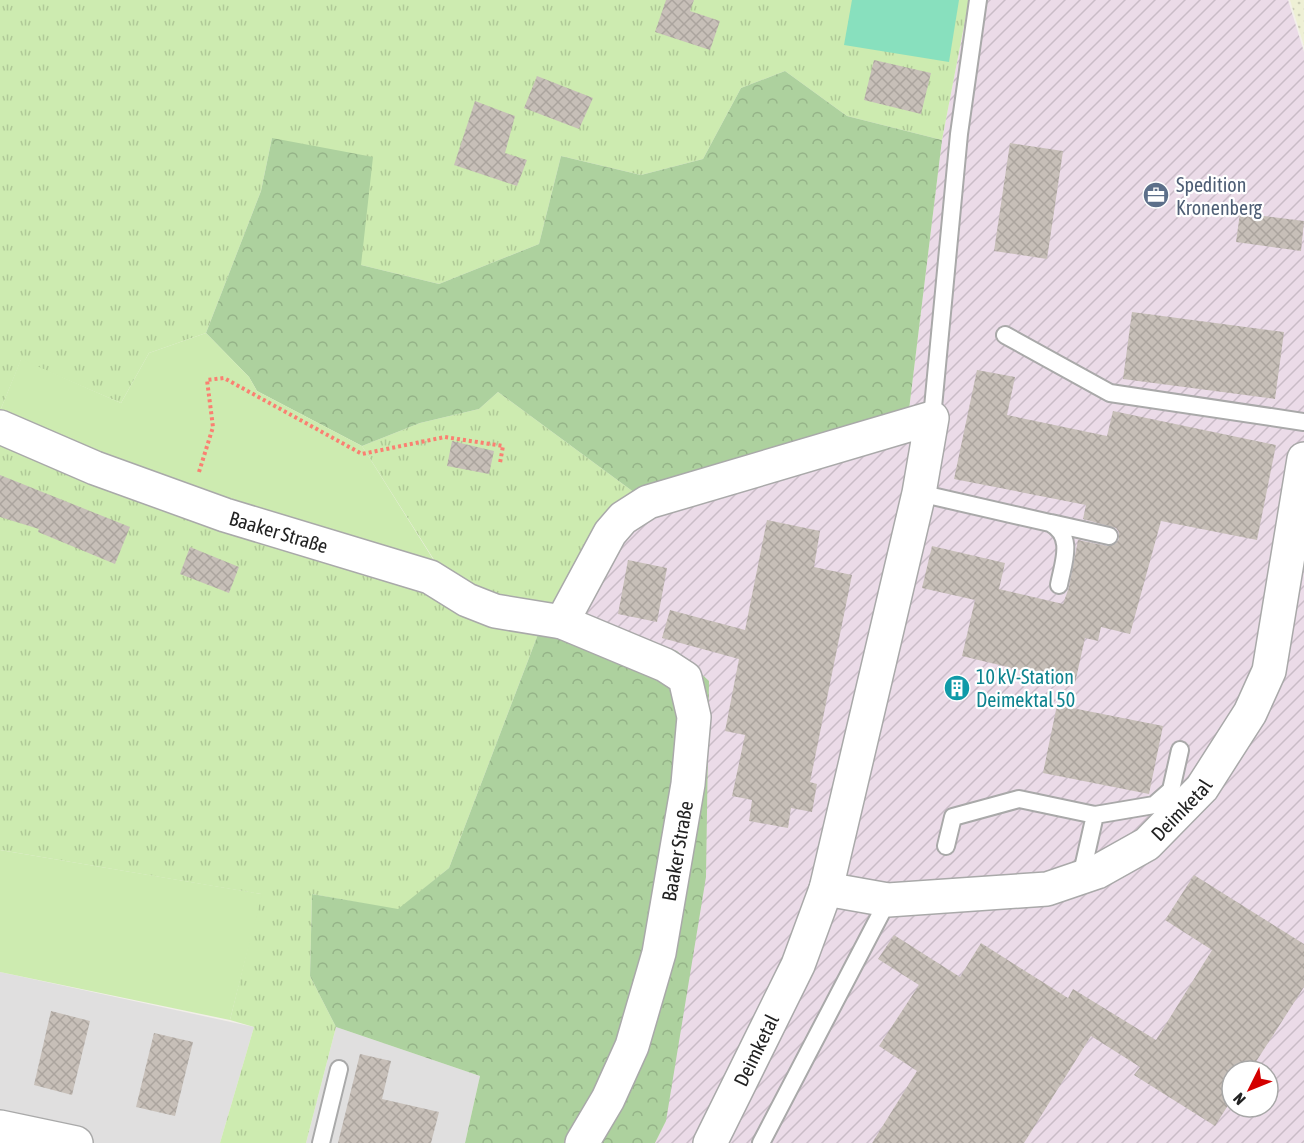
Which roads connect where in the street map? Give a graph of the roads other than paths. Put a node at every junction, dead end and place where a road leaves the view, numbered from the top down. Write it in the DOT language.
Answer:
graph roads {
  1 [pos="978,0"];
  2 [pos="1005,335"];
  3 [pos="933,418"];
  4 [pos="1304,422"];
  5 [pos="0,427"];
  6 [pos="1304,459"];
  7 [pos="919,493"];
  8 [pos="1050,523"];
  9 [pos="1109,536"];
  10 [pos="1059,585"];
  11 [pos="562,622"];
  12 [pos="1180,750"];
  13 [pos="1095,815"];
  14 [pos="946,846"];
  15 [pos="1081,877"];
  16 [pos="826,890"];
  17 [pos="888,900"];
  18 [pos="339,1069"];
  19 [pos="0,1127"];
  20 [pos="76,1143"];
  21 [pos="321,1143"];
  22 [pos="582,1143"];
  23 [pos="710,1143"];
  24 [pos="761,1143"];
  1 -- 3 [label="lane"];
  2 -- 4 [label="lane"];
  3 -- 7 [label="street, Deimketal"];
  3 -- 11 [label="street"];
  5 -- 11 [label="street, Baaker Straße"];
  6 -- 15 [label="street, Deimketal"];
  7 -- 8 [label="lane"];
  7 -- 16 [label="street, Deimketal"];
  8 -- 9 [label="lane"];
  8 -- 10 [label="lane"];
  11 -- 22 [label="street, Baaker Straße"];
  12 -- 13 [label="lane"];
  13 -- 14 [label="lane"];
  13 -- 15 [label="lane"];
  15 -- 17 [label="street, Deimketal"];
  16 -- 17 [label="street, Deimketal"];
  16 -- 23 [label="street, Deimketal"];
  17 -- 24 [label="lane"];
  18 -- 21 [label="lane"];
  19 -- 20 [label="street"];
}
